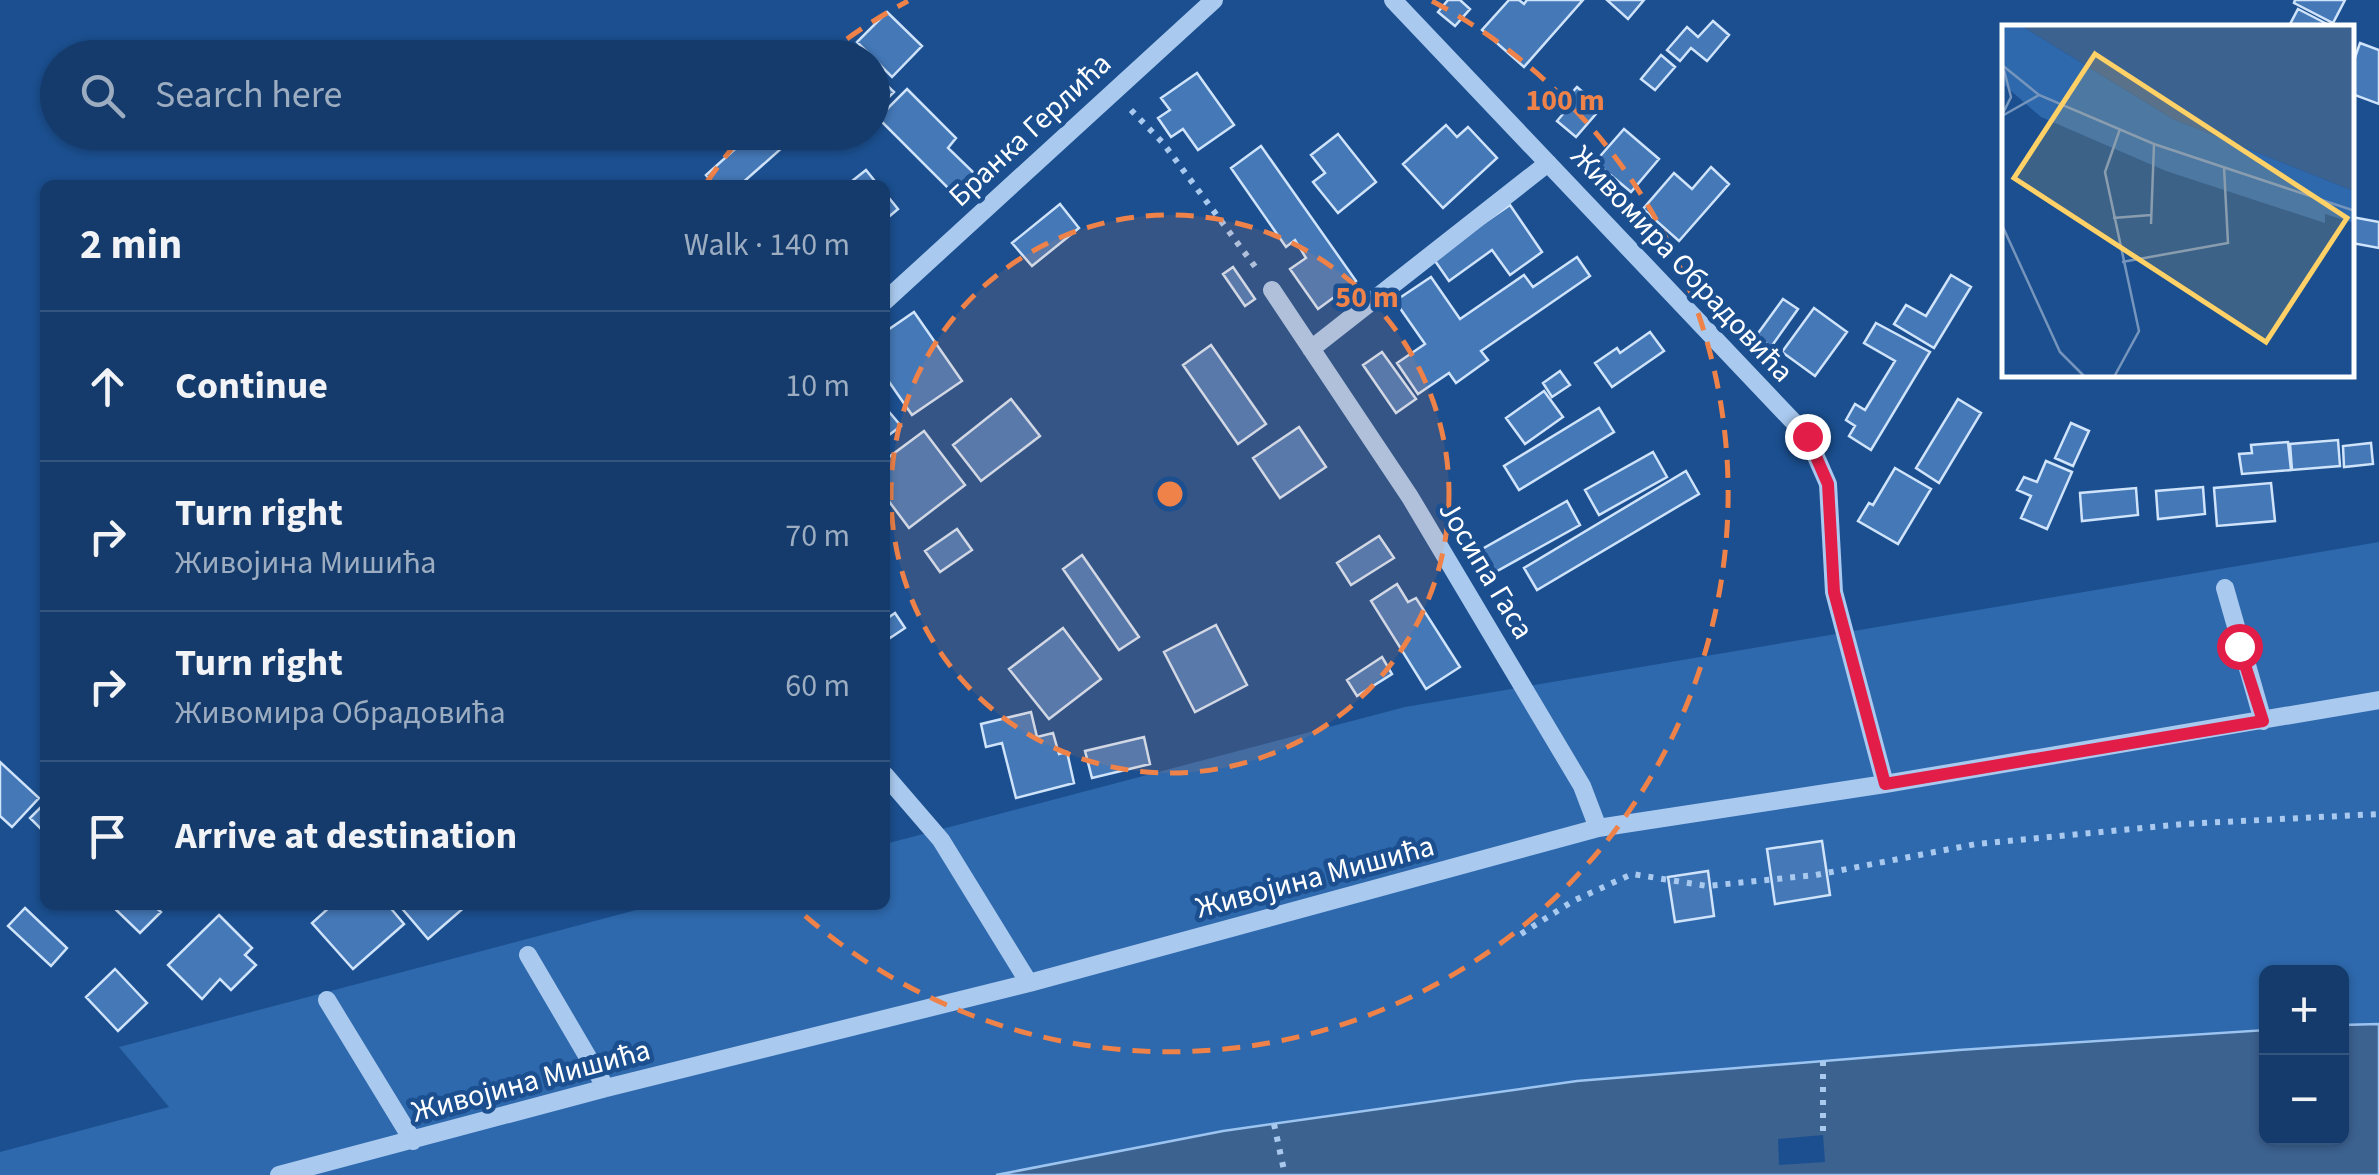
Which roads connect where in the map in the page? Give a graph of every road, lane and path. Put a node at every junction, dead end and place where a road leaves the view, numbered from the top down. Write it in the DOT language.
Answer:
graph roads {
  1 [pos="1214,0"];
  2 [pos="1393,0"];
  3 [pos="1112,91"];
  4 [pos="1548,163"];
  5 [pos="1272,290"];
  6 [pos="890,296"];
  7 [pos="1311,349"];
  8 [pos="2225,588"];
  9 [pos="2379,700"];
  10 [pos="2263,721"];
  11 [pos="890,780"];
  12 [pos="1885,784"];
  13 [pos="2379,814"];
  14 [pos="1598,828"];
  15 [pos="1521,934"];
  16 [pos="528,954"];
  17 [pos="1029,983"];
  18 [pos="327,1000"];
  19 [pos="1823,1061"];
  20 [pos="606,1088"];
  21 [pos="1274,1124"];
  22 [pos="1824,1136"];
  23 [pos="413,1141"];
  24 [pos="279,1175"];
  25 [pos="1284,1175"];
  1 -- 3 [label="street, Бранка Герлића"];
  2 -- 4 [label="street, Живомира Обрадовића"];
  3 -- 5 [label="path"];
  3 -- 6 [label="street, Бранка Герлића"];
  4 -- 7 [label="street"];
  4 -- 12 [label="street, Живомира Обрадовића"];
  5 -- 7 [label="street, Јосипа Гаса"];
  7 -- 14 [label="street, Јосипа Гаса"];
  8 -- 10 [label="street"];
  9 -- 10 [label="street, Живојина Мишића"];
  10 -- 12 [label="street, Живојина Мишића"];
  11 -- 17 [label="street"];
  12 -- 14 [label="street, Живојина Мишића"];
  13 -- 15 [label="path"];
  14 -- 17 [label="street, Живојина Мишића"];
  16 -- 20 [label="street"];
  17 -- 20 [label="street, Живојина Мишића"];
  18 -- 23 [label="street"];
  19 -- 22 [label="path"];
  20 -- 23 [label="street, Живојина Мишића"];
  21 -- 25 [label="path"];
  23 -- 24 [label="street, Живојина Мишића"];
}
